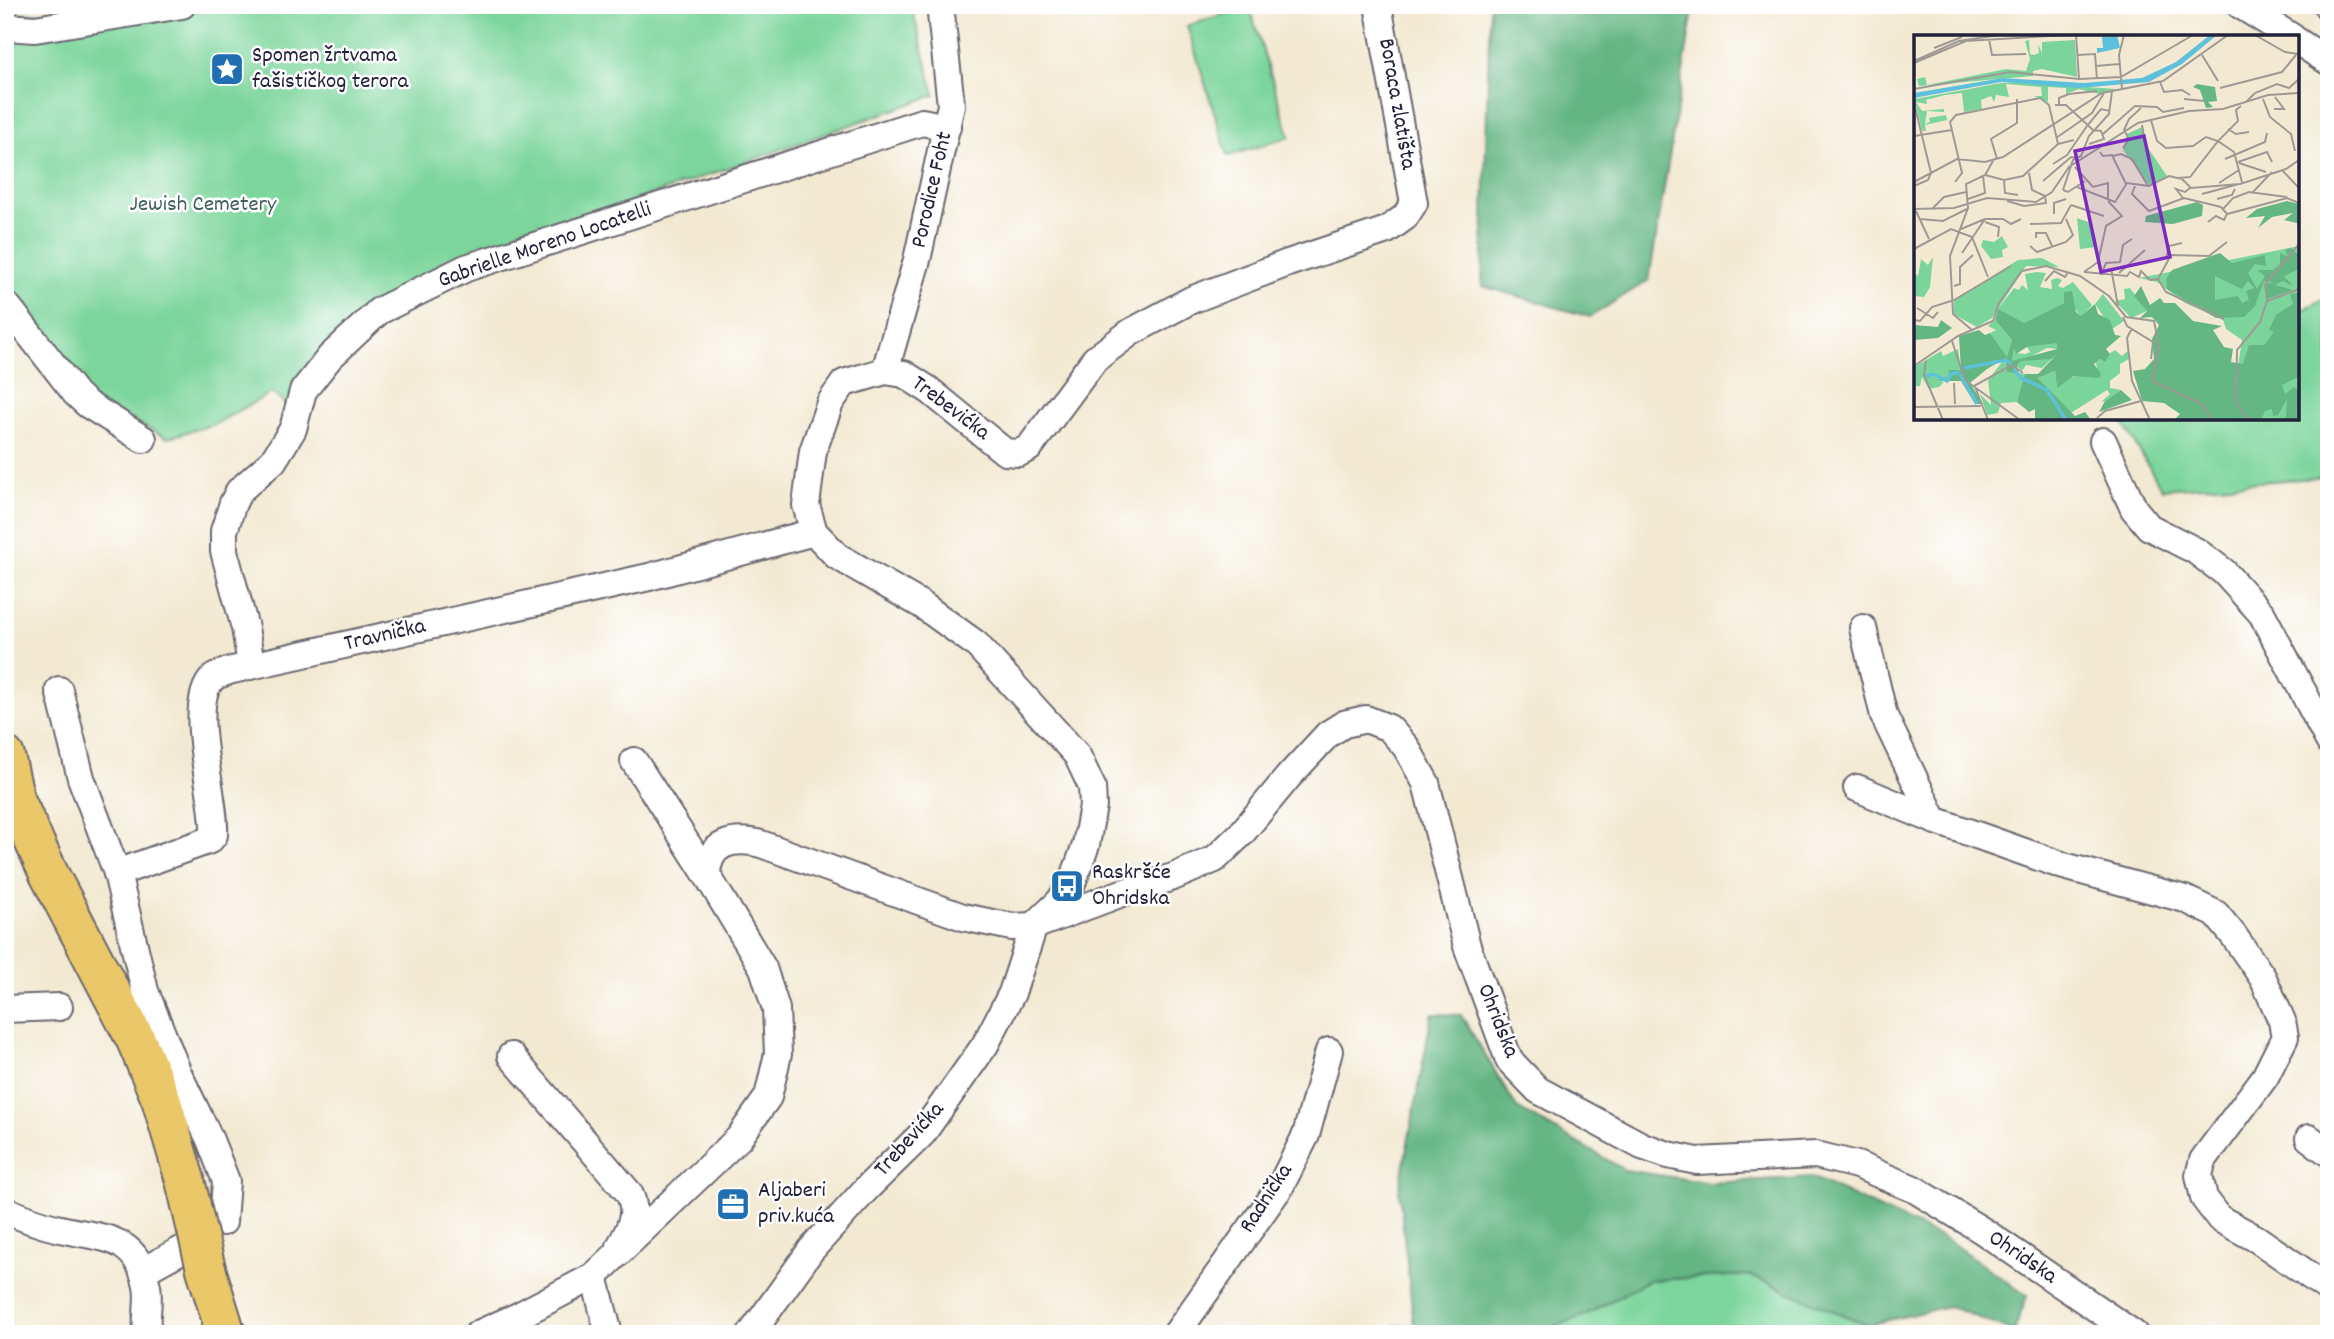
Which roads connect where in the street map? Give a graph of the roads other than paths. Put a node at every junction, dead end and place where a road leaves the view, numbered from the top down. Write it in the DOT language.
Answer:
graph roads {
  1 [pos="182,5"];
  2 [pos="940,5"];
  3 [pos="1378,5"];
  4 [pos="2240,5"];
  5 [pos="5,27"];
  6 [pos="2289,35"];
  7 [pos="2299,42"];
  8 [pos="2329,62"];
  9 [pos="947,127"];
  10 [pos="1415,203"];
  11 [pos="5,306"];
  12 [pos="885,371"];
  13 [pos="144,439"];
  14 [pos="2103,441"];
  15 [pos="814,532"];
  16 [pos="1863,628"];
  17 [pos="251,664"];
  18 [pos="60,690"];
  19 [pos="2329,741"];
  20 [pos="5,756"];
  21 [pos="634,761"];
  22 [pos="1857,788"];
  23 [pos="1934,820"];
  24 [pos="117,873"];
  25 [pos="706,875"];
  26 [pos="1034,926"];
  27 [pos="60,1007"];
  28 [pos="5,1009"];
  29 [pos="1329,1051"];
  30 [pos="511,1056"];
  31 [pos="5,1210"];
  32 [pos="223,1222"];
  33 [pos="614,1257"];
  34 [pos="194,1259"];
  35 [pos="143,1271"];
  36 [pos="594,1276"];
  37 [pos="2329,1289"];
  38 [pos="141,1328"];
  39 [pos="226,1334"];
  40 [pos="478,1334"];
  41 [pos="609,1334"];
  42 [pos="751,1334"];
  43 [pos="1176,1334"];
  44 [pos="2134,1334"];
  1 -- 5 [label="street"];
  2 -- 9 [label="street, Porodice Foht"];
  3 -- 10 [label="street, Boraca zlatišta"];
  4 -- 6 [label="street"];
  7 -- 8 [label="street"];
  9 -- 12 [label="street, Porodice Foht"];
  9 -- 17 [label="street, Gabrielle Moreno Locatelli"];
  10 -- 12 [label="street, Trebevićka"];
  11 -- 13 [label="street"];
  12 -- 15 [label="street, Trebevićka"];
  14 -- 19 [label="street"];
  15 -- 17 [label="street, Travnička"];
  15 -- 26 [label="street, Trebevićka"];
  16 -- 23 [label="street"];
  17 -- 24 [label="street, Travnička"];
  18 -- 24 [label="street"];
  20 -- 34 [label="main road, bridge"];
  21 -- 25 [label="street"];
  22 -- 23 [label="street"];
  23 -- 37 [label="street"];
  24 -- 32 [label="street"];
  25 -- 26 [label="street"];
  25 -- 33 [label="street"];
  26 -- 42 [label="street, Trebevićka"];
  26 -- 44 [label="street, Ohridska"];
  27 -- 28 [label="street"];
  29 -- 43 [label="street, Radnička"];
  30 -- 33 [label="street"];
  31 -- 35 [label="street"];
  33 -- 36 [label="street"];
  34 -- 35 [label="street"];
  34 -- 39 [label="main road"];
  35 -- 38 [label="street"];
  36 -- 40 [label="street"];
  36 -- 41 [label="street"];
}
